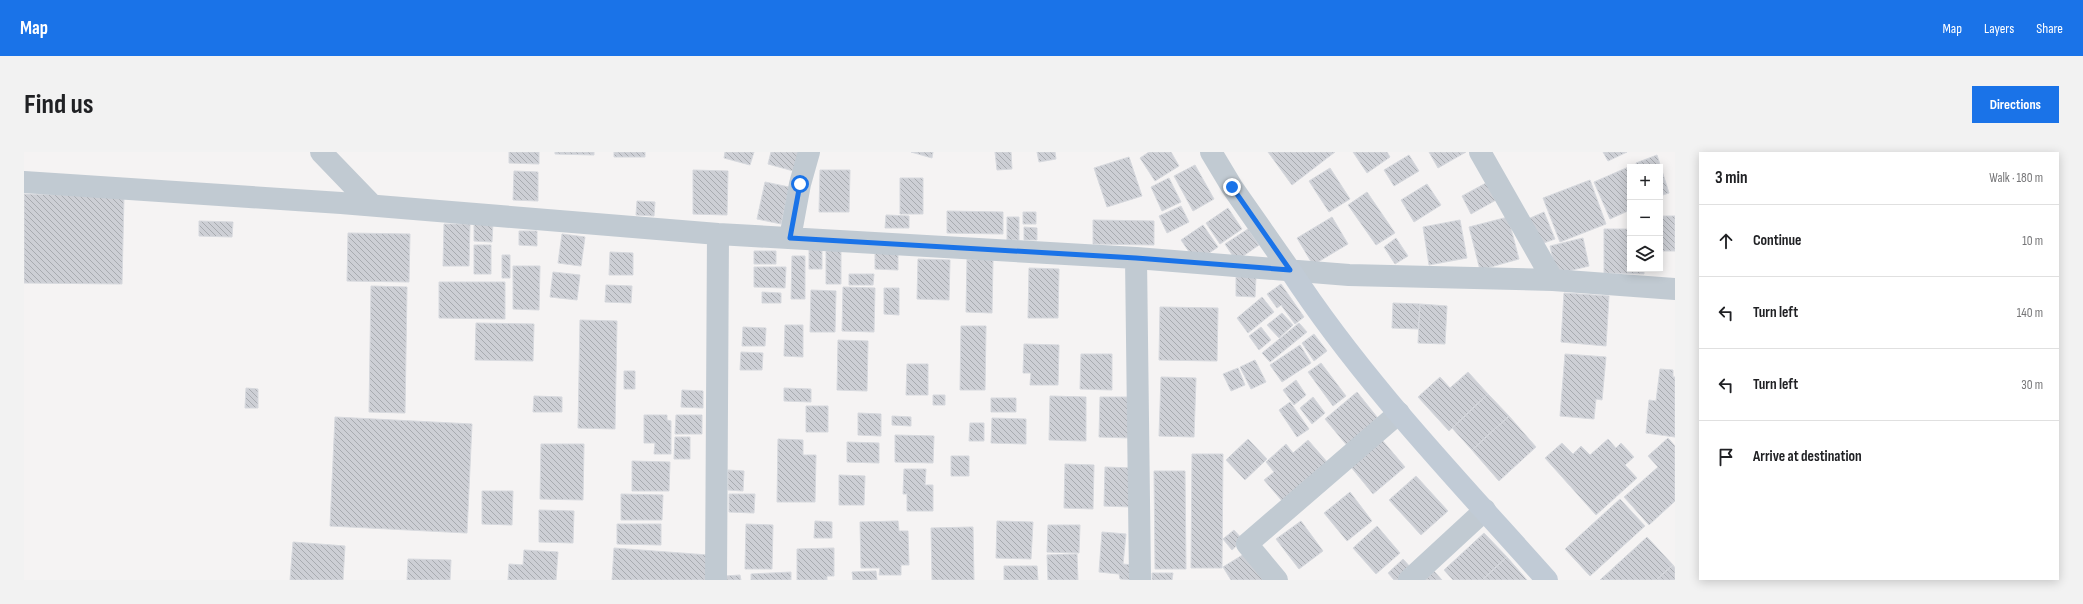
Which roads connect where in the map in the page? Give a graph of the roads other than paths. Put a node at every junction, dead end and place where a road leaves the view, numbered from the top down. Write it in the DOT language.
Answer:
graph roads {
  1 [pos="320,152"];
  2 [pos="809,152"];
  3 [pos="1211,152"];
  4 [pos="1480,152"];
  5 [pos="24,182"];
  6 [pos="372,205"];
  7 [pos="718,234"];
  8 [pos="790,238"];
  9 [pos="1136,258"];
  10 [pos="1290,270"];
  11 [pos="1553,280"];
  12 [pos="1675,289"];
  13 [pos="1399,413"];
  14 [pos="1485,510"];
  15 [pos="716,580"];
  16 [pos="1140,580"];
  17 [pos="1277,580"];
  18 [pos="1409,580"];
  19 [pos="1547,580"];
  1 -- 6 [label="street"];
  2 -- 8 [label="street"];
  3 -- 10 [label="street"];
  4 -- 11 [label="street"];
  5 -- 6 [label="street"];
  6 -- 7 [label="street"];
  7 -- 8 [label="street"];
  7 -- 15 [label="street"];
  8 -- 9 [label="street"];
  9 -- 10 [label="street"];
  9 -- 16 [label="street"];
  10 -- 11 [label="street"];
  10 -- 13 [label="street"];
  11 -- 12 [label="street"];
  13 -- 14 [label="street"];
  13 -- 17 [label="street"];
  14 -- 18 [label="street"];
  14 -- 19 [label="street"];
}
